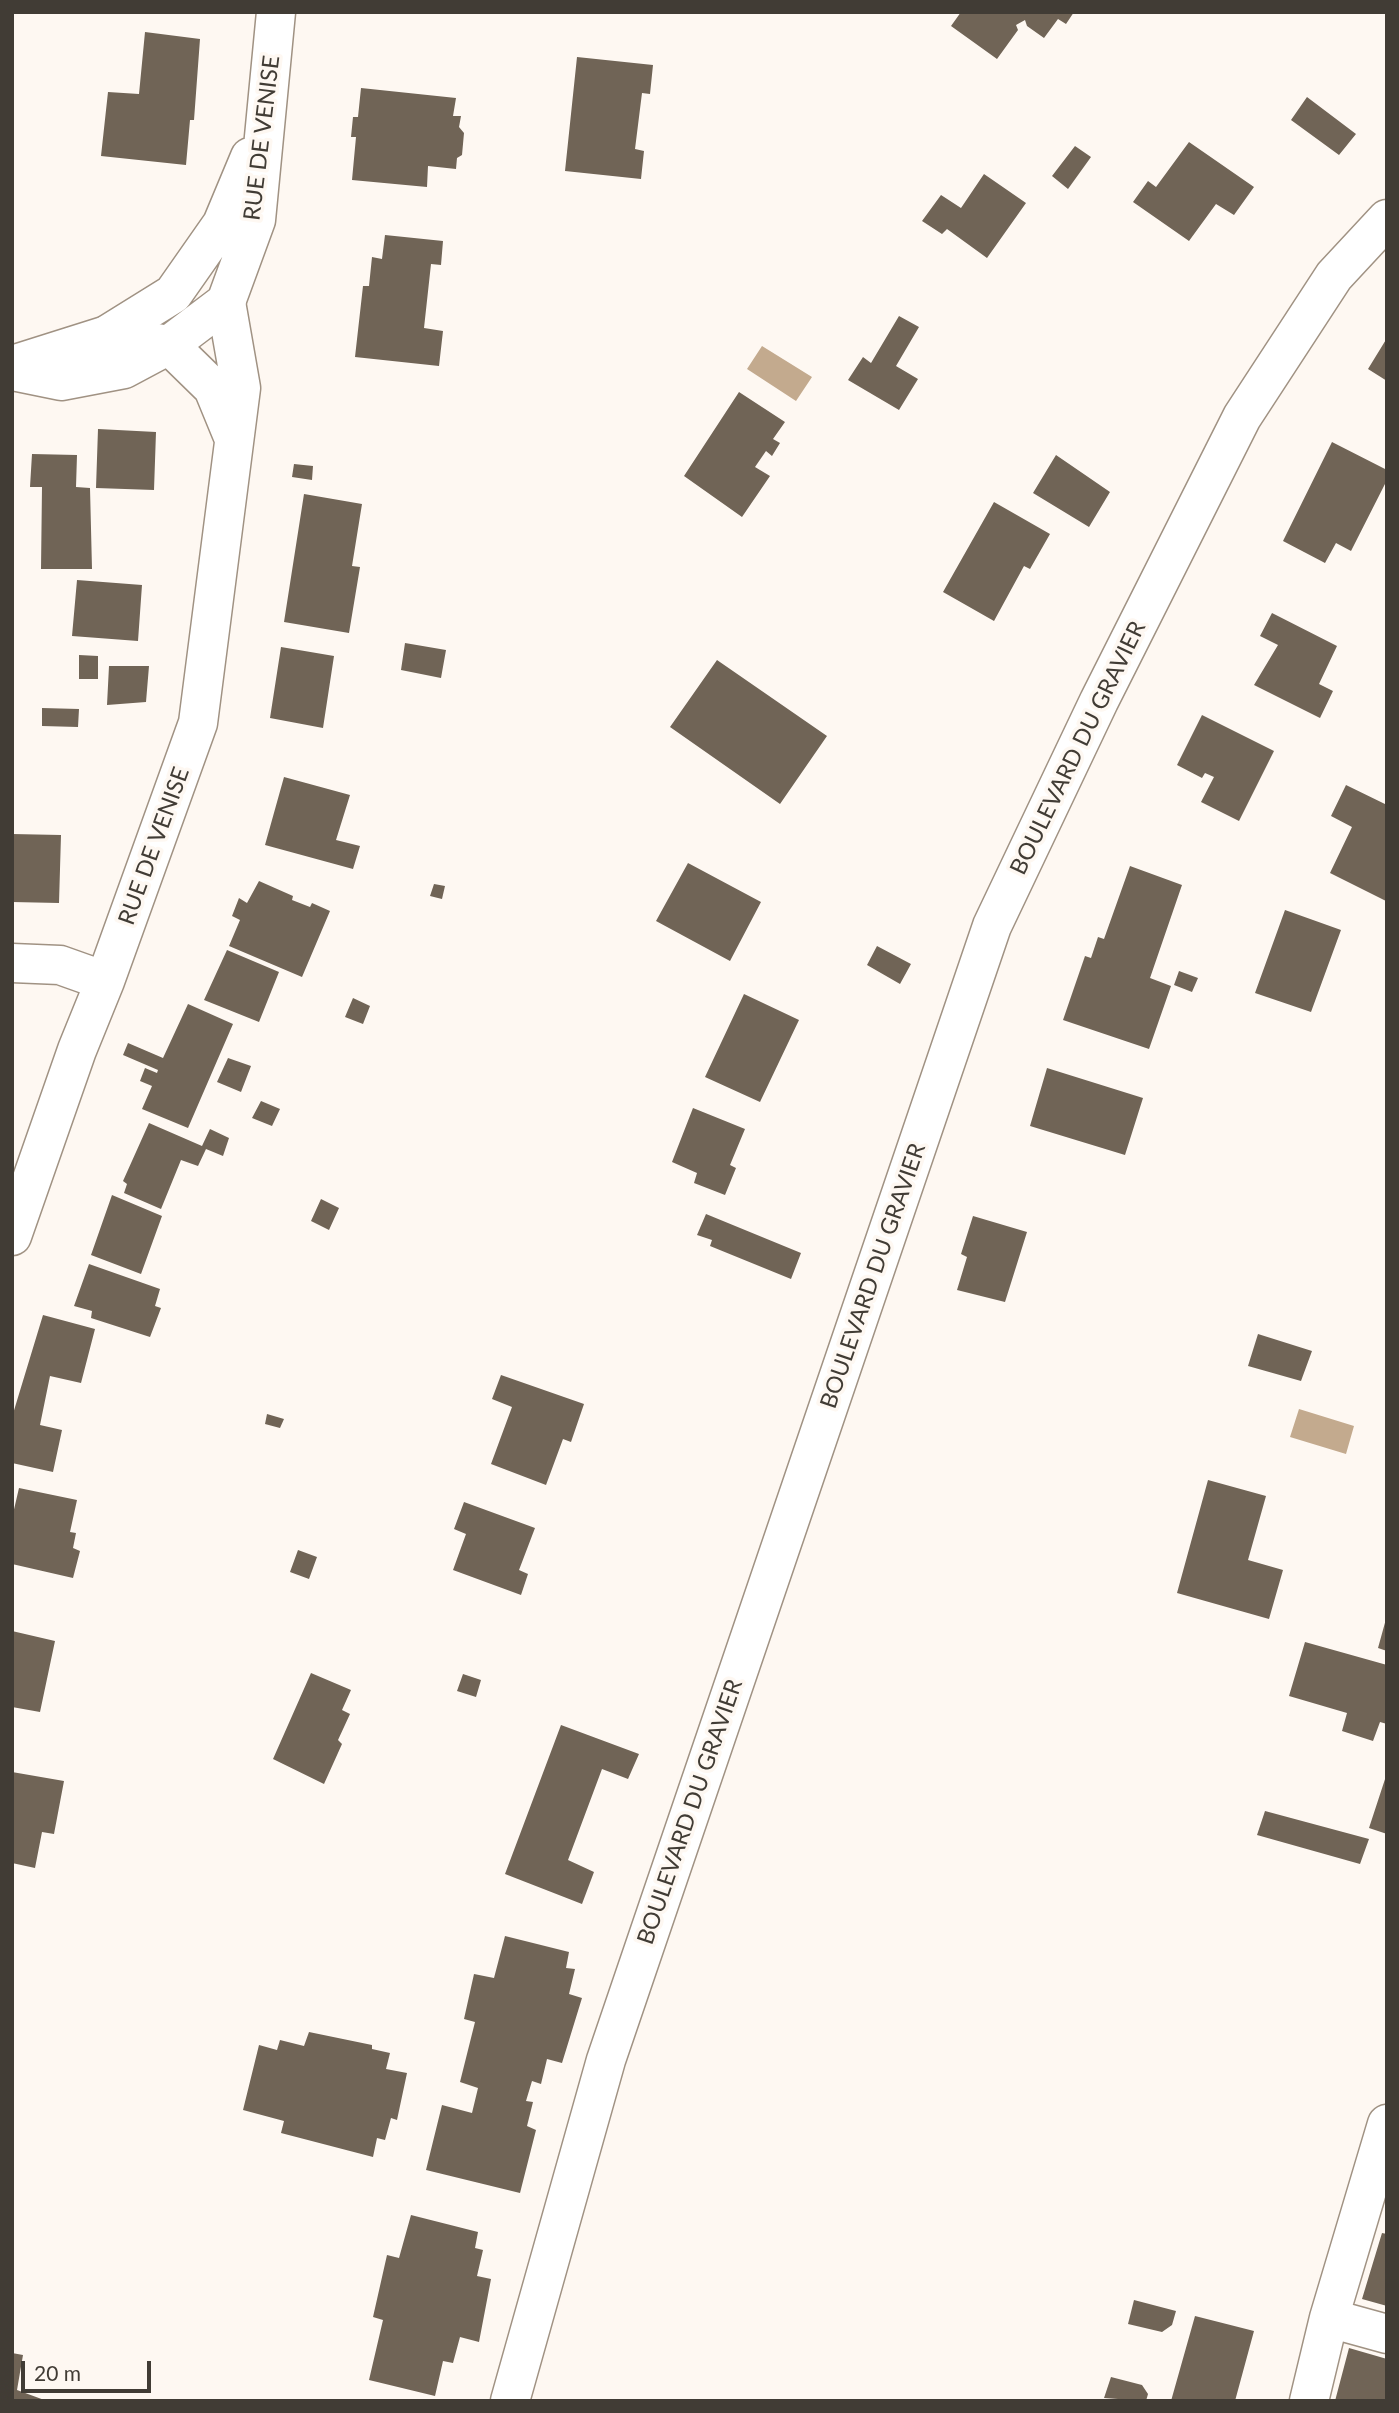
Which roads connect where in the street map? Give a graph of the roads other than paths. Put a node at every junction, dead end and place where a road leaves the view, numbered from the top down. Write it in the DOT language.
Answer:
graph roads {
  1 [pos="276,12"];
  2 [pos="266,119"];
  3 [pos="1387,219"];
  4 [pos="226,302"];
  5 [pos="107,335"];
  6 [pos="169,345"];
  7 [pos="12,365"];
  8 [pos="12,371"];
  9 [pos="234,441"];
  10 [pos="12,963"];
  11 [pos="105,981"];
  12 [pos="12,1236"];
  13 [pos="1387,2124"];
  14 [pos="1329,2318"];
  15 [pos="1387,2334"];
  16 [pos="510,2401"];
  17 [pos="1310,2401"];
  1 -- 2 [label="street, RUE DE VENISE"];
  2 -- 4 [label="street, RUE DE VENISE"];
  2 -- 5 [label="street"];
  3 -- 16 [label="street, BOULEVARD DU GRAVIER"];
  4 -- 6 [label="street"];
  4 -- 9 [label="street, RUE DE VENISE"];
  5 -- 6 [label="street"];
  5 -- 7 [label="street"];
  6 -- 8 [label="street"];
  6 -- 9 [label="street, RUE DE VENISE"];
  9 -- 11 [label="street, RUE DE VENISE"];
  10 -- 11 [label="street"];
  11 -- 12 [label="street, RUE DE VENISE"];
  13 -- 14 [label="street"];
  14 -- 15 [label="street"];
  14 -- 17 [label="street"];
}
